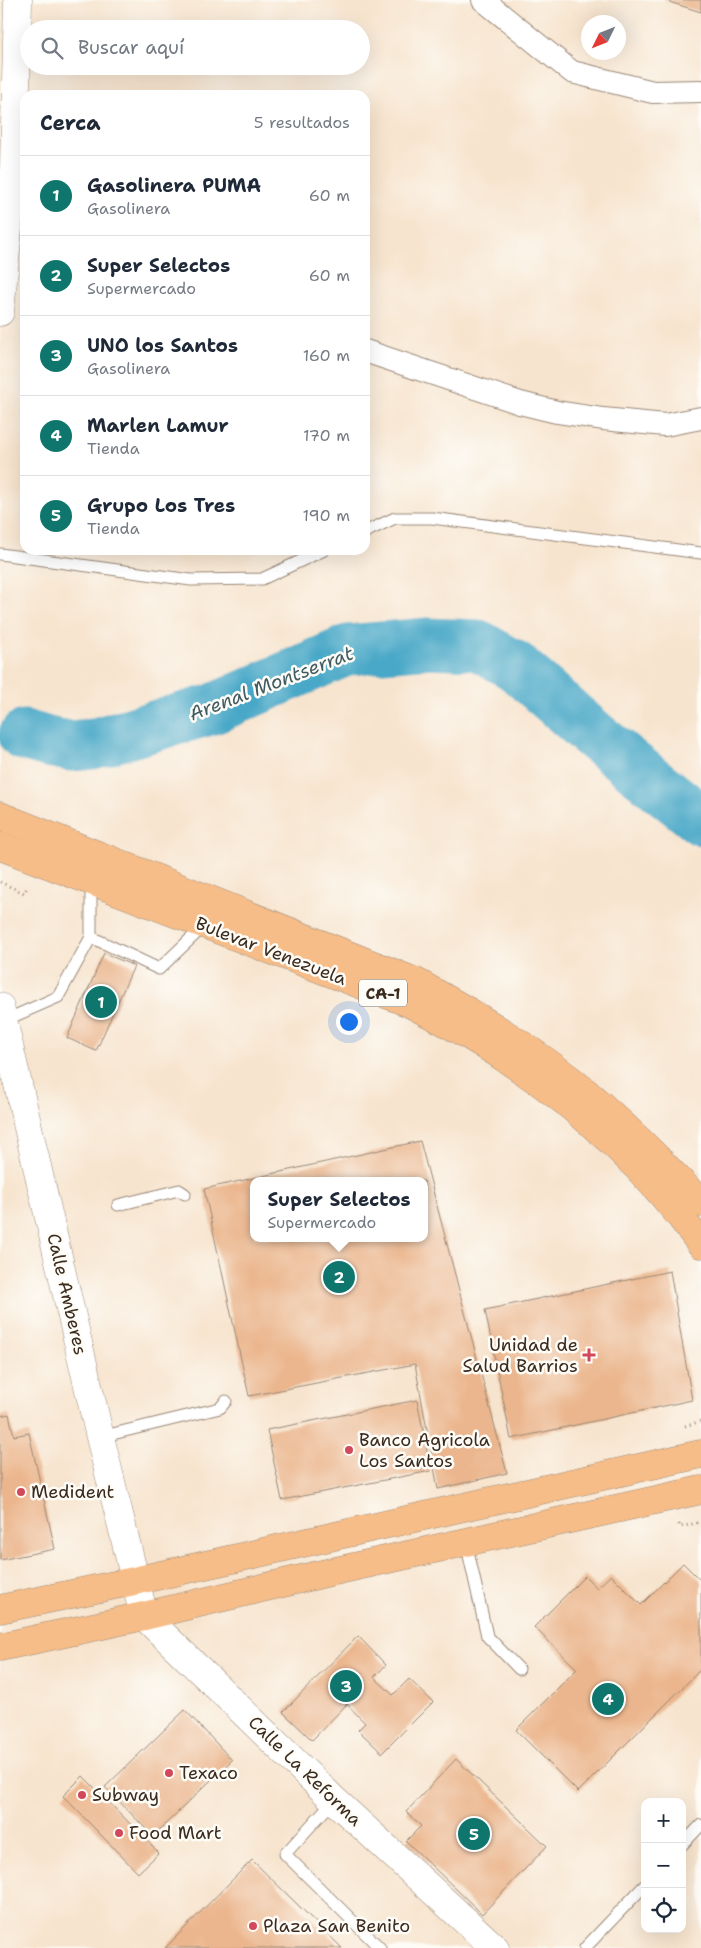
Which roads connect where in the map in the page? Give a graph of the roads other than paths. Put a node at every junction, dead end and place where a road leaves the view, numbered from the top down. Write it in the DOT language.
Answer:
graph roads {
  1 [pos="18,0"];
  2 [pos="483,0"];
  3 [pos="701,90"];
  4 [pos="12,216"];
  5 [pos="0,312"];
  6 [pos="370,353"];
  7 [pos="701,418"];
  8 [pos="370,530"];
  9 [pos="701,553"];
  10 [pos="0,554"];
  11 [pos="313,555"];
  12 [pos="0,816"];
  13 [pos="0,846"];
  14 [pos="90,882"];
  15 [pos="204,926"];
  16 [pos="91,937"];
  17 [pos="2,1014"];
  18 [pos="185,1194"];
  19 [pos="701,1203"];
  20 [pos="118,1205"];
  21 [pos="701,1244"];
  22 [pos="226,1401"];
  23 [pos="100,1437"];
  24 [pos="701,1454"];
  25 [pos="701,1490"];
  26 [pos="466,1542"];
  27 [pos="134,1581"];
  28 [pos="0,1610"];
  29 [pos="144,1616"];
  30 [pos="0,1647"];
  31 [pos="519,1670"];
  32 [pos="334,1800"];
  33 [pos="701,1825"];
  34 [pos="684,1843"];
  35 [pos="642,1888"];
  36 [pos="380,1948"];
  37 [pos="495,1948"];
  38 [pos="585,1948"];
  1 -- 4 [label="street"];
  2 -- 3 [label="street"];
  4 -- 5 [label="street"];
  6 -- 7 [label="street"];
  8 -- 9 [label="lane"];
  10 -- 11 [label="lane"];
  12 -- 19 [label="highway, Bulevar Venezuela / CA-1"];
  13 -- 14 [label="highway, Bulevar Venezuela / CA-1"];
  14 -- 15 [label="highway, Bulevar Venezuela / CA-1"];
  14 -- 16 [label="lane"];
  15 -- 16 [label="lane"];
  15 -- 21 [label="highway, Bulevar Venezuela / CA-1"];
  16 -- 17 [label="lane"];
  17 -- 23 [label="street, Calle Amberes"];
  18 -- 20 [label="lane"];
  22 -- 23 [label="lane"];
  23 -- 27 [label="street, Calle Amberes"];
  24 -- 27 [label="highway"];
  25 -- 26 [label="highway"];
  26 -- 29 [label="highway"];
  26 -- 31 [label="lane"];
  27 -- 28 [label="highway"];
  27 -- 29 [label="street, Calle La Reforma"];
  29 -- 30 [label="highway"];
  29 -- 32 [label="street, Calle La Reforma"];
  32 -- 36 [label="lane"];
  32 -- 37 [label="street, Calle La Reforma"];
  33 -- 34 [label="lane"];
  35 -- 38 [label="lane"];
}
